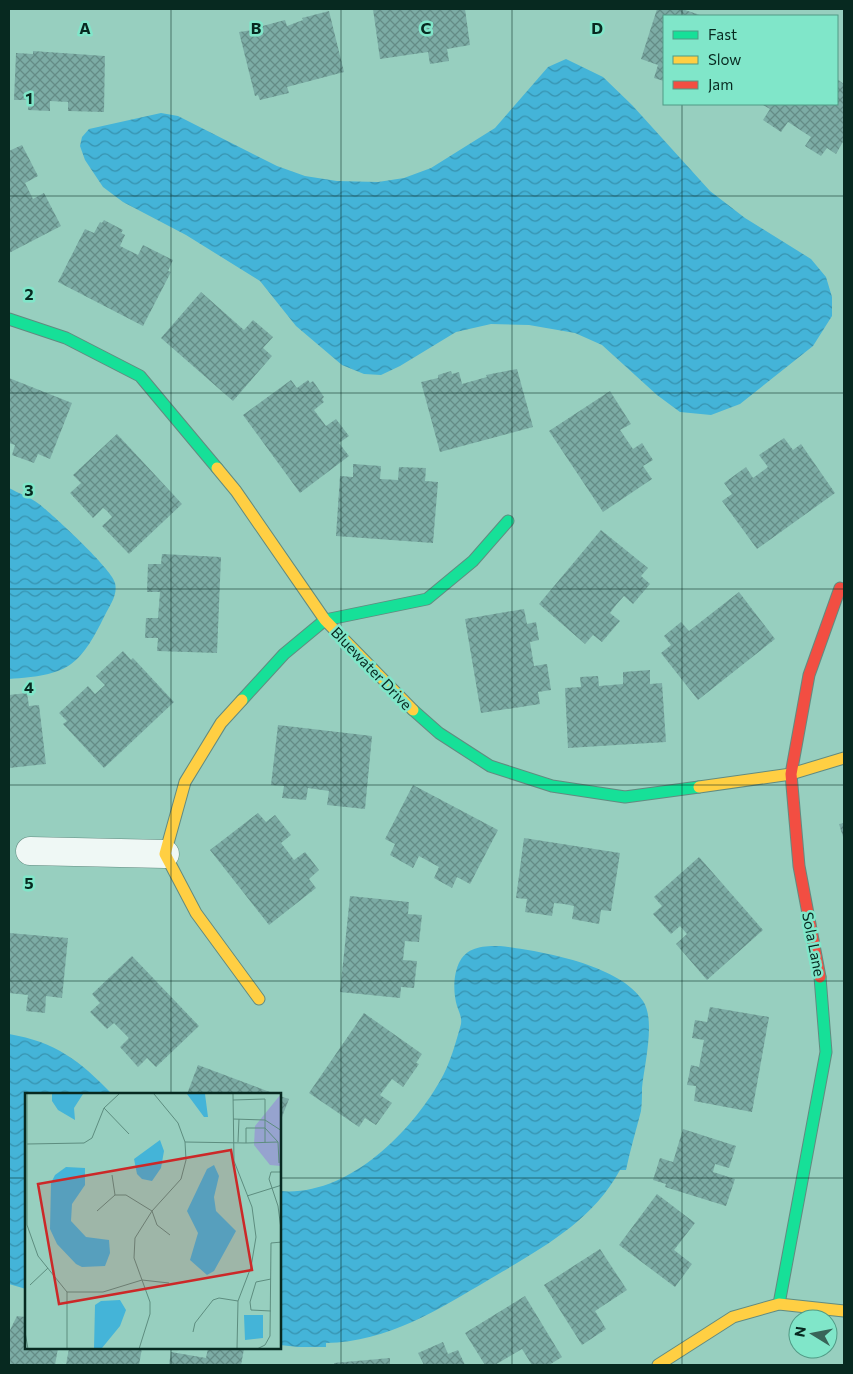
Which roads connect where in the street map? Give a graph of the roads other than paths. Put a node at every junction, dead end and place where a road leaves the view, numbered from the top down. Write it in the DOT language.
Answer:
graph roads {
  1 [pos="9,319"];
  2 [pos="508,521"];
  3 [pos="840,588"];
  4 [pos="326,620"];
  5 [pos="844,758"];
  6 [pos="791,774"];
  7 [pos="30,851"];
  8 [pos="165,854"];
  9 [pos="259,999"];
  10 [pos="779,1304"];
  11 [pos="844,1311"];
  12 [pos="658,1365"];
  1 -- 4 [label="street, Bluewater Drive"];
  2 -- 4 [label="street"];
  3 -- 6 [label="street, Sola Lane"];
  4 -- 6 [label="street, Bluewater Drive"];
  4 -- 8 [label="street"];
  5 -- 6 [label="street, Bluewater Drive"];
  6 -- 10 [label="street, Sola Lane"];
  7 -- 8 [label="street"];
  8 -- 9 [label="street"];
  10 -- 11 [label="street"];
  10 -- 12 [label="street"];
}
